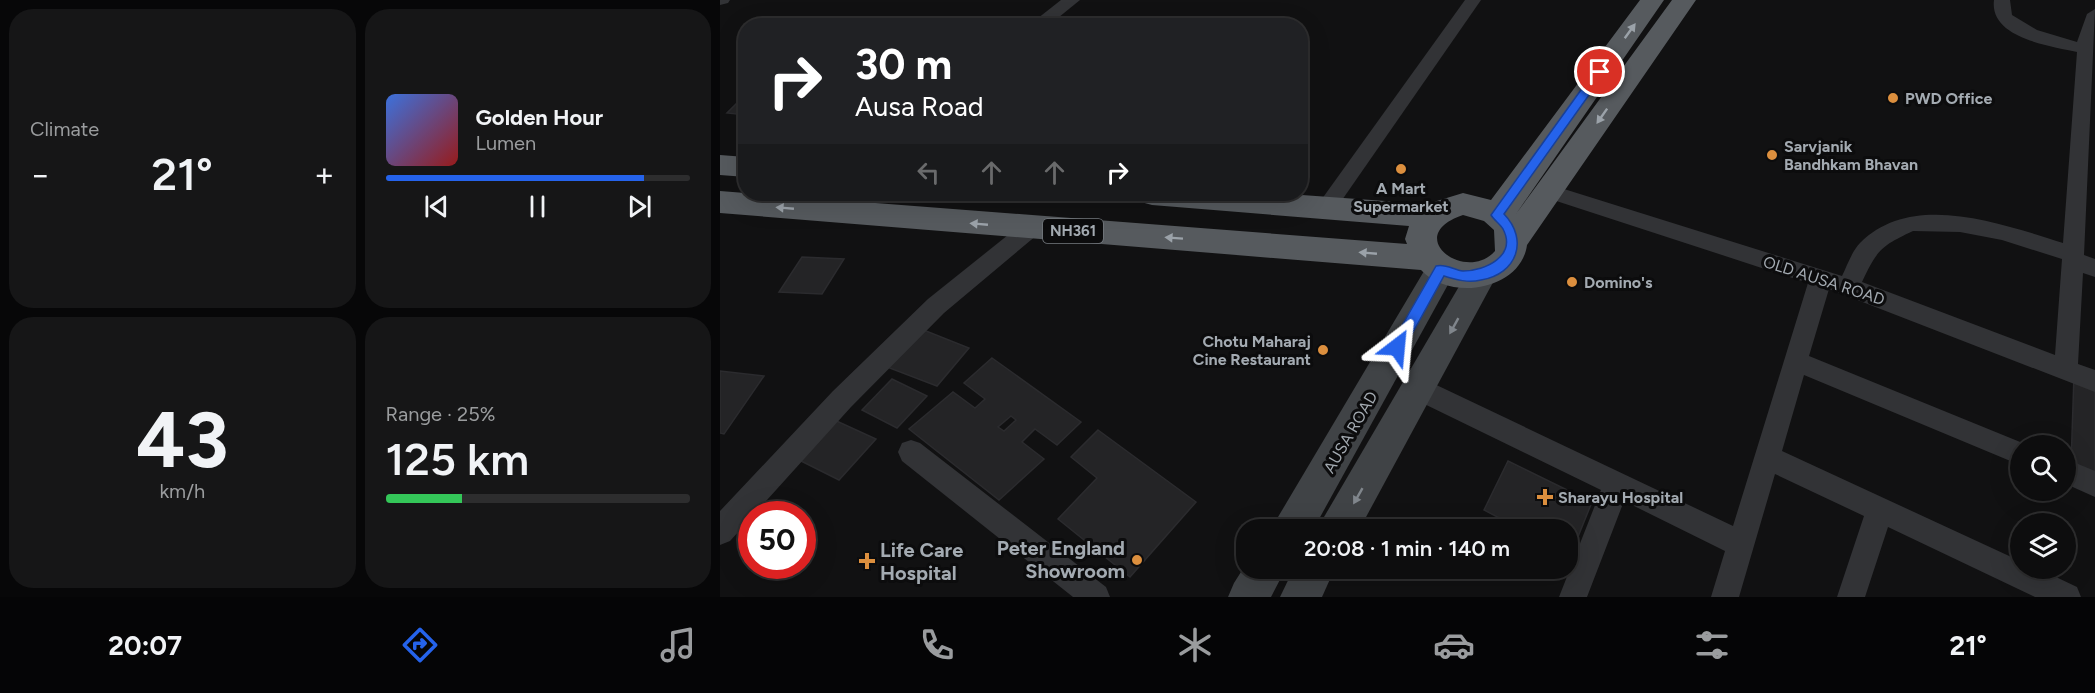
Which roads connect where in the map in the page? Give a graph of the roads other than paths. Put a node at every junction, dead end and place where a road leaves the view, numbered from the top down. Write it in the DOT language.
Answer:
graph roads {
  1 [pos="1072,0"];
  2 [pos="1473,0"];
  3 [pos="1652,0"];
  4 [pos="1684,0"];
  5 [pos="2002,0"];
  6 [pos="2095,14"];
  7 [pos="1047,18"];
  8 [pos="2086,49"];
  9 [pos="720,165"];
  10 [pos="738,166"];
  11 [pos="1548,191"];
  12 [pos="1239,201"];
  13 [pos="720,202"];
  14 [pos="1326,208"];
  15 [pos="1497,215"];
  16 [pos="1430,216"];
  17 [pos="2075,219"];
  18 [pos="2095,226"];
  19 [pos="1030,229"];
  20 [pos="1513,241"];
  21 [pos="2073,257"];
  22 [pos="1434,264"];
  23 [pos="2095,268"];
  24 [pos="1482,275"];
  25 [pos="1821,278"];
  26 [pos="1848,287"];
  27 [pos="1796,361"];
  28 [pos="2066,370"];
  29 [pos="2095,381"];
  30 [pos="1419,388"];
  31 [pos="2010,449"];
  32 [pos="911,452"];
  33 [pos="1767,457"];
  34 [pos="2076,475"];
  35 [pos="1617,484"];
  36 [pos="2095,484"];
  37 [pos="1880,510"];
  38 [pos="1298,519"];
  39 [pos="1344,519"];
  40 [pos="720,531"];
  41 [pos="1741,544"];
  42 [pos="1260,579"];
  43 [pos="1310,579"];
  44 [pos="1096,597"];
  45 [pos="1248,597"];
  46 [pos="1300,597"];
  47 [pos="1573,597"];
  48 [pos="1725,597"];
  49 [pos="1851,597"];
  50 [pos="2067,597"];
  1 -- 7 [label="street"];
  2 -- 14 [label="street"];
  15 -- 3 [label="highway, one-way"];
  4 -- 11 [label="highway, one-way"];
  5 -- 8 [label="street"];
  6 -- 8 [label="street"];
  8 -- 17 [label="street"];
  9 -- 10 [label="highway"];
  11 -- 20 [label="highway"];
  11 -- 25 [label="street, OLD AUSA ROAD"];
  12 -- 14 [label="highway"];
  19 -- 13 [label="highway, NH361, one-way"];
  14 -- 16 [label="highway"];
  15 -- 16 [label="highway"];
  15 -- 20 [label="highway"];
  16 -- 22 [label="highway"];
  17 -- 18 [label="street"];
  17 -- 21 [label="street"];
  22 -- 19 [label="highway, NH361, one-way"];
  19 -- 40 [label="street"];
  20 -- 24 [label="highway"];
  21 -- 23 [label="street"];
  21 -- 26 [label="street"];
  21 -- 28 [label="street"];
  22 -- 24 [label="highway"];
  22 -- 38 [label="main road, AUSA ROAD"];
  24 -- 30 [label="main road, one-way"];
  25 -- 26 [label="street, OLD AUSA ROAD"];
  25 -- 27 [label="street"];
  26 -- 28 [label="street, OLD AUSA ROAD"];
  27 -- 31 [label="street"];
  27 -- 33 [label="street"];
  28 -- 29 [label="street, OLD AUSA ROAD"];
  30 -- 35 [label="street"];
  30 -- 39 [label="main road, one-way"];
  32 -- 44 [label="street"];
  33 -- 37 [label="street"];
  33 -- 41 [label="street"];
  34 -- 36 [label="street"];
  35 -- 41 [label="street"];
  35 -- 47 [label="street"];
  37 -- 49 [label="street"];
  37 -- 50 [label="street"];
  41 -- 48 [label="street"];
  42 -- 45 [label="main road"];
  43 -- 46 [label="main road"];
}
